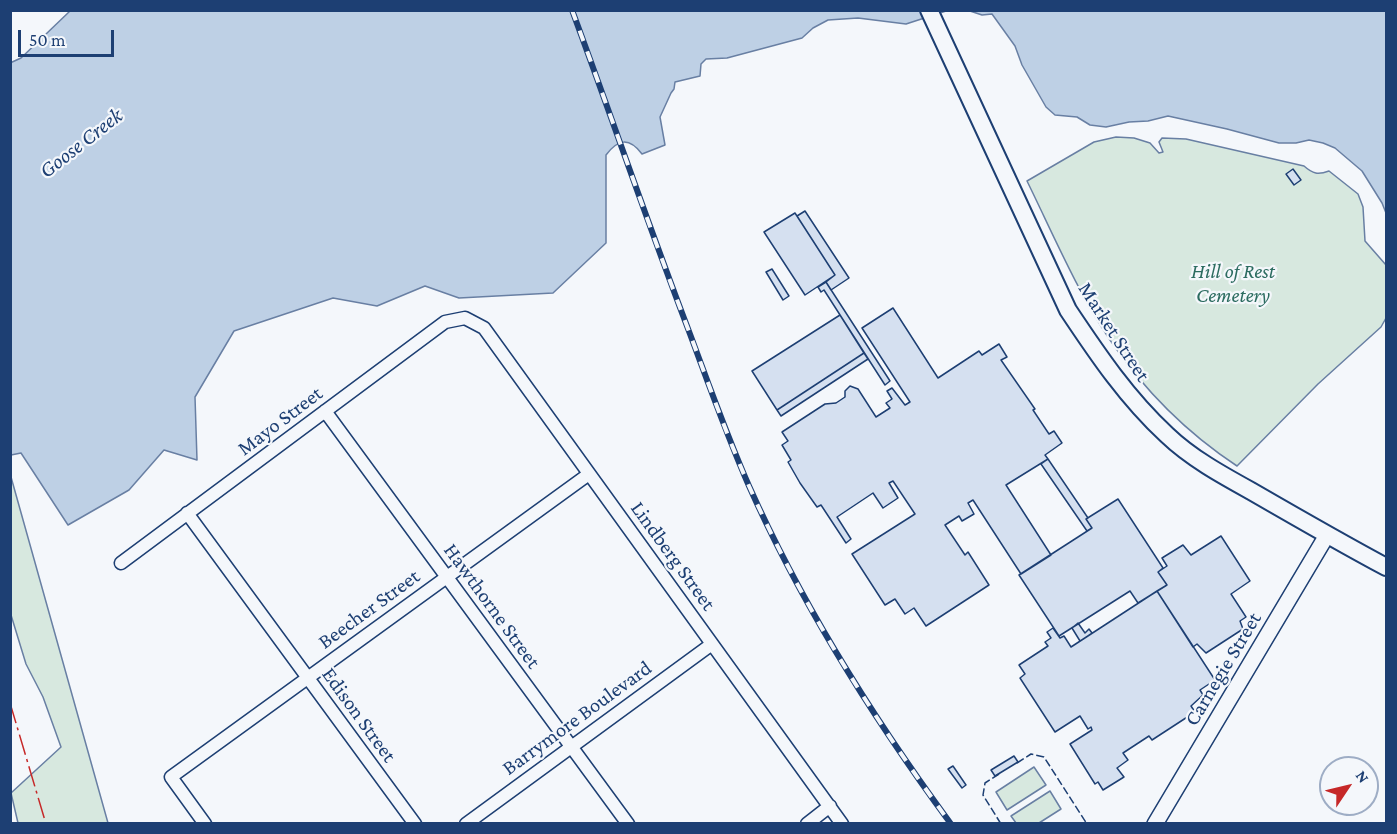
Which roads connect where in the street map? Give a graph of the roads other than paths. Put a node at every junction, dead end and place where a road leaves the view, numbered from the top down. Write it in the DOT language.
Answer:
graph roads {
  1 [pos="929,10"];
  2 [pos="465,318"];
  3 [pos="325,411"];
  4 [pos="589,474"];
  5 [pos="187,513"];
  6 [pos="1327,535"];
  7 [pos="121,563"];
  8 [pos="1386,567"];
  9 [pos="447,577"];
  10 [pos="712,644"];
  11 [pos="308,677"];
  12 [pos="571,746"];
  13 [pos="830,806"];
  14 [pos="205,824"];
  15 [pos="415,824"];
  16 [pos="466,824"];
  17 [pos="628,824"];
  18 [pos="807,824"];
  19 [pos="842,824"];
  20 [pos="1155,824"];
  1 -- 6 [label="main road, Market Street"];
  2 -- 3 [label="street, Mayo Street"];
  2 -- 4 [label="street, Lindberg Street"];
  3 -- 5 [label="street, Mayo Street"];
  3 -- 9 [label="street, Hawthorne Street"];
  4 -- 9 [label="street, Beecher Street"];
  4 -- 10 [label="street, Lindberg Street"];
  5 -- 7 [label="street, Mayo Street"];
  5 -- 11 [label="street, Edison Street"];
  6 -- 8 [label="main road, Market Street"];
  6 -- 20 [label="street, Carnegie Street"];
  9 -- 11 [label="street, Beecher Street"];
  9 -- 12 [label="street, Hawthorne Street"];
  10 -- 12 [label="street, Barrymore Boulevard"];
  10 -- 13 [label="street, Lindberg Street"];
  11 -- 14 [label="street, Beecher Street"];
  11 -- 15 [label="street, Edison Street"];
  12 -- 16 [label="street, Barrymore Boulevard"];
  12 -- 17 [label="street, Hawthorne Street"];
  13 -- 18 [label="street"];
  13 -- 19 [label="street, Lindberg Street"];
}
